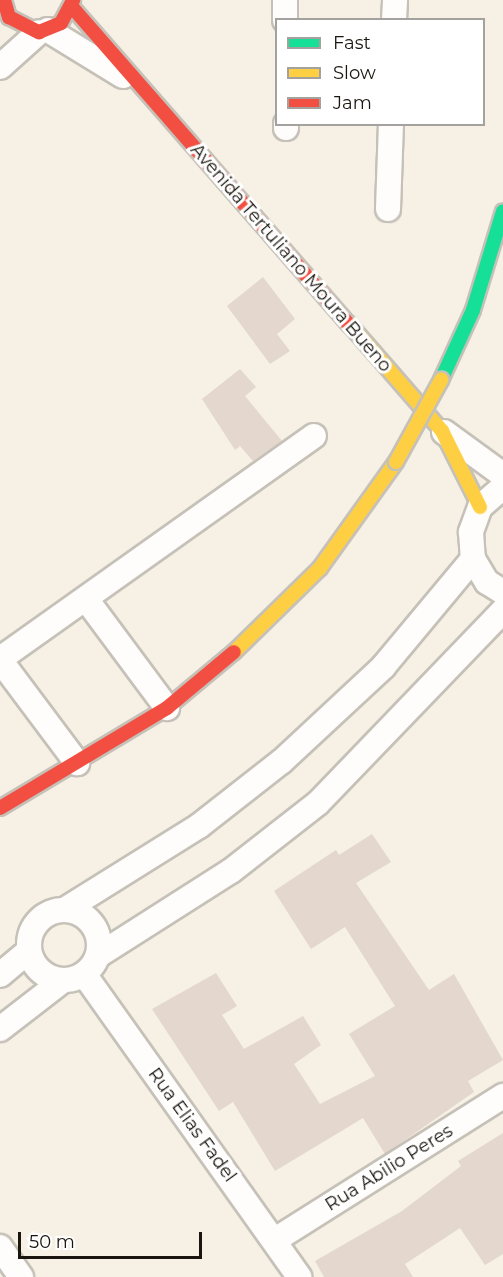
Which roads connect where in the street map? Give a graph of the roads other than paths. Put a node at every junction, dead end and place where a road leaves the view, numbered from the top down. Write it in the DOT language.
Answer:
graph roads {
  1 [pos="4,0"];
  2 [pos="285,0"];
  3 [pos="395,0"];
  4 [pos="72,4"];
  5 [pos="285,18"];
  6 [pos="394,18"];
  7 [pos="29,30"];
  8 [pos="0,67"];
  9 [pos="140,87"];
  10 [pos="391,126"];
  11 [pos="388,209"];
  12 [pos="503,211"];
  13 [pos="442,431"];
  14 [pos="314,436"];
  15 [pos="503,475"];
  16 [pos="503,487"];
  17 [pos="480,507"];
  18 [pos="473,559"];
  19 [pos="503,592"];
  20 [pos="86,599"];
  21 [pos="503,611"];
  22 [pos="0,659"];
  23 [pos="167,708"];
  24 [pos="77,763"];
  25 [pos="0,808"];
  26 [pos="66,909"];
  27 [pos="29,951"];
  28 [pos="99,955"];
  29 [pos="0,975"];
  30 [pos="73,978"];
  31 [pos="0,1029"];
  32 [pos="503,1096"];
  33 [pos="275,1240"];
  34 [pos="0,1247"];
  35 [pos="21,1277"];
  36 [pos="299,1277"];
  1 -- 7 [label="main road"];
  2 -- 5 [label="street"];
  3 -- 6 [label="street"];
  4 -- 7 [label="main road"];
  4 -- 9 [label="main road, Avenida Tertuliano Moura Bueno"];
  7 -- 8 [label="street"];
  7 -- 9 [label="street, Avenida Tertuliano Moura Bueno"];
  9 -- 13 [label="main road, Avenida Tertuliano Moura Bueno"];
  10 -- 11 [label="street"];
  12 -- 23 [label="main road, bridge"];
  13 -- 15 [label="street, Avenida Tertuliano Moura Bueno"];
  13 -- 17 [label="main road, Avenida Tertuliano Moura Bueno"];
  14 -- 20 [label="street"];
  16 -- 17 [label="street"];
  17 -- 18 [label="street"];
  18 -- 19 [label="street"];
  18 -- 26 [label="street"];
  20 -- 22 [label="street"];
  20 -- 23 [label="street"];
  21 -- 28 [label="street"];
  22 -- 24 [label="street"];
  23 -- 24 [label="main road"];
  24 -- 25 [label="main road"];
  26 -- 27 [label="street"];
  26 -- 28 [label="street"];
  27 -- 29 [label="street"];
  27 -- 30 [label="street"];
  28 -- 30 [label="street"];
  30 -- 31 [label="street"];
  30 -- 33 [label="street, Rua Elias Fadel"];
  32 -- 33 [label="street, Rua Abilio Peres"];
  33 -- 36 [label="street, Rua Elias Fadel"];
  34 -- 35 [label="street"];
}
